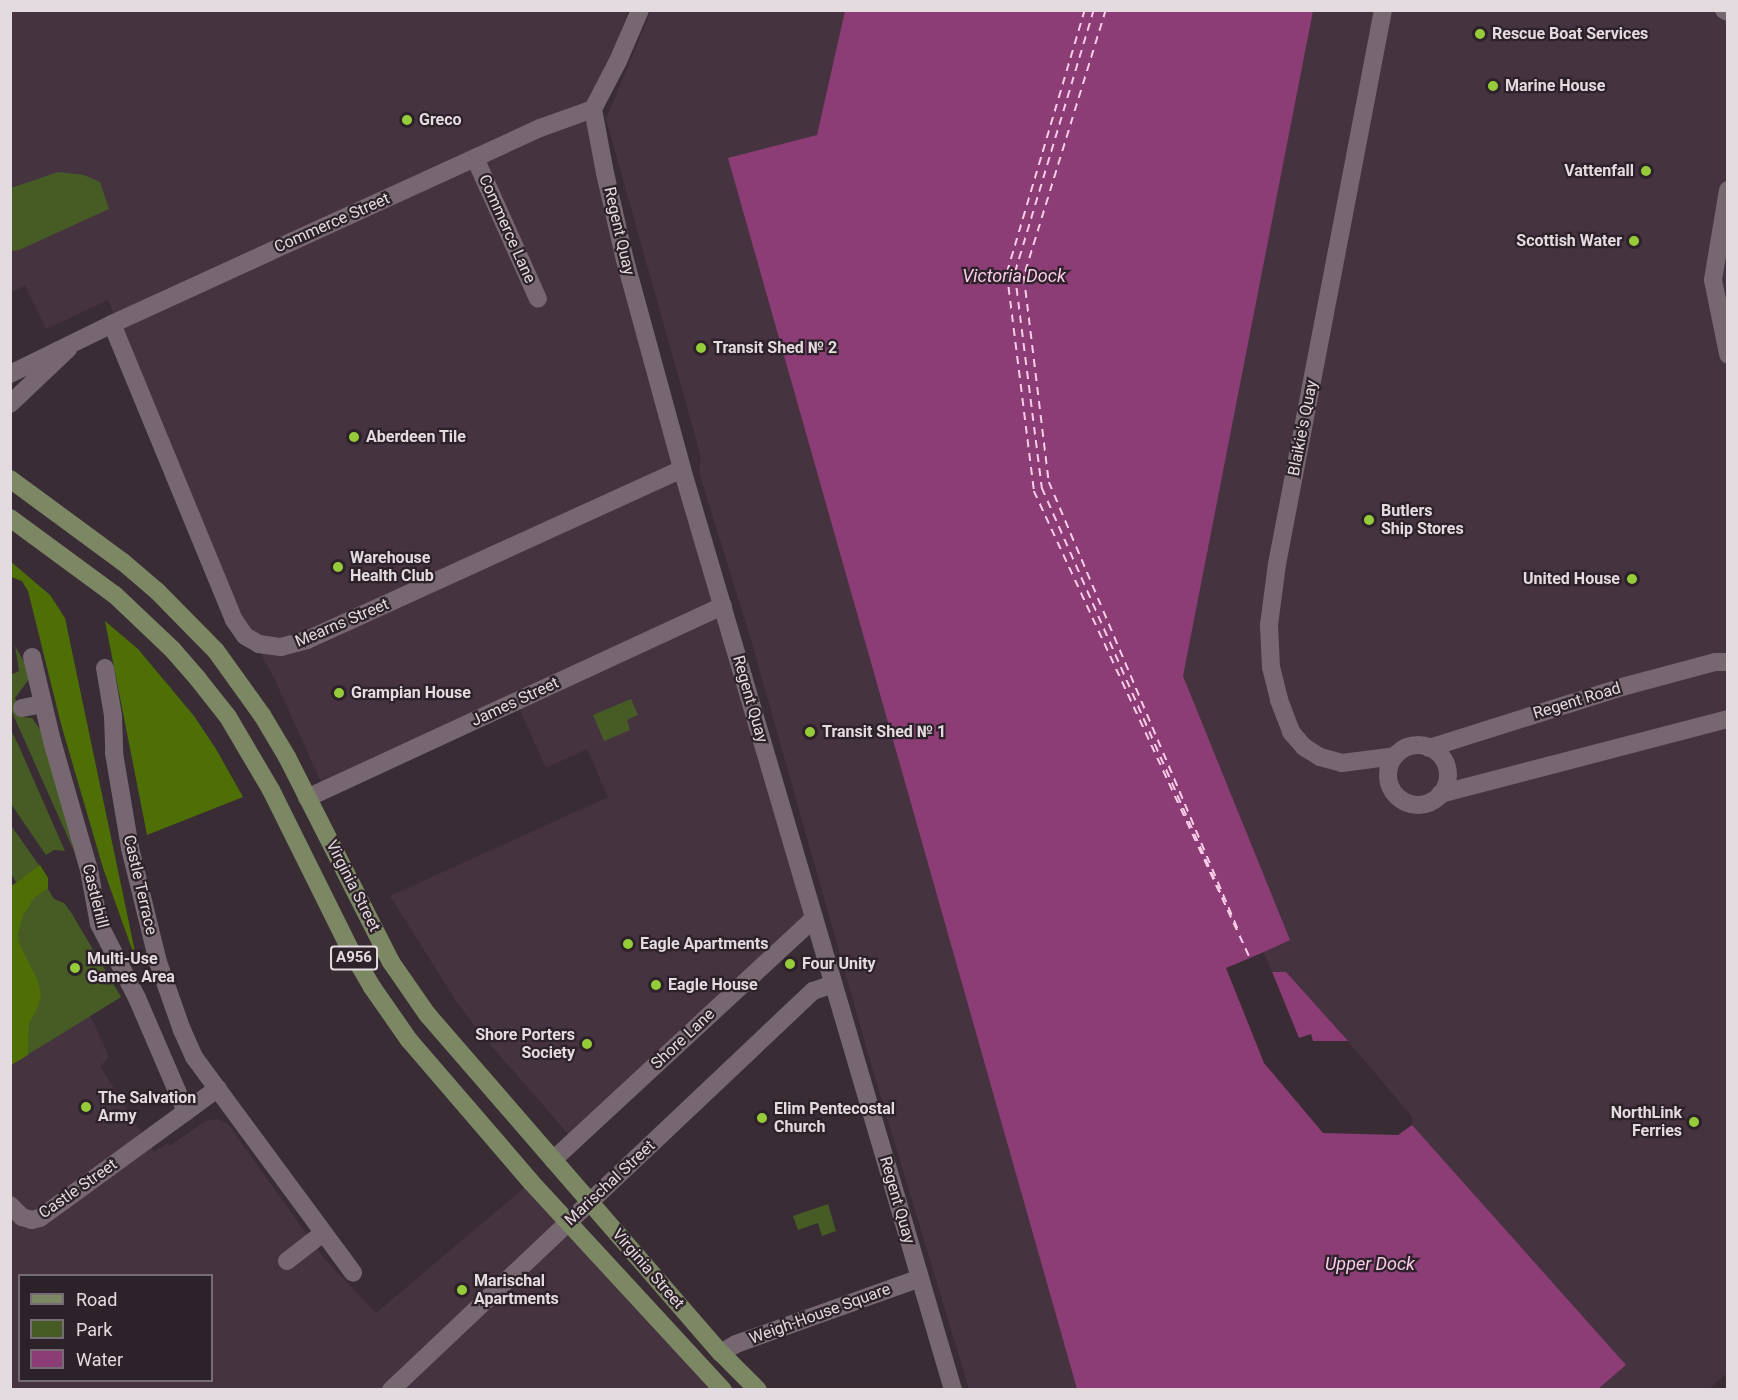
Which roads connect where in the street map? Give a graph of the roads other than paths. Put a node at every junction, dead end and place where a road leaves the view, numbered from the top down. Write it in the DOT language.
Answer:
graph roads {
  1 [pos="639,10"];
  2 [pos="1383,10"];
  3 [pos="593,109"];
  4 [pos="476,158"];
  5 [pos="1728,190"];
  6 [pos="538,299"];
  7 [pos="112,324"];
  8 [pos="73,344"];
  9 [pos="1726,349"];
  10 [pos="10,374"];
  11 [pos="10,404"];
  12 [pos="682,469"];
  13 [pos="10,479"];
  14 [pos="10,518"];
  15 [pos="723,606"];
  16 [pos="32,657"];
  17 [pos="1728,662"];
  18 [pos="105,668"];
  19 [pos="42,704"];
  20 [pos="22,708"];
  21 [pos="1728,719"];
  22 [pos="1429,748"];
  23 [pos="1395,756"];
  24 [pos="1440,794"];
  25 [pos="307,798"];
  26 [pos="814,918"];
  27 [pos="833,984"];
  28 [pos="218,1088"];
  29 [pos="186,1112"];
  30 [pos="553,1160"];
  31 [pos="15,1210"];
  32 [pos="324,1233"];
  33 [pos="287,1261"];
  34 [pos="352,1273"];
  35 [pos="920,1278"];
  36 [pos="721,1353"];
  37 [pos="391,1389"];
  38 [pos="723,1389"];
  39 [pos="758,1389"];
  40 [pos="953,1389"];
  1 -- 3 [label="street"];
  2 -- 23 [label="street, Blaikie's Quay"];
  3 -- 4 [label="street, Commerce Street"];
  3 -- 12 [label="street, Regent Quay"];
  4 -- 6 [label="street, Commerce Lane"];
  4 -- 7 [label="street, Commerce Street"];
  5 -- 9 [label="street"];
  7 -- 8 [label="street, Commerce Street"];
  7 -- 12 [label="street, Mearns Street"];
  8 -- 10 [label="street, Commerce Street"];
  8 -- 11 [label="street, Commerce Street"];
  12 -- 15 [label="street, Regent Quay"];
  13 -- 25 [label="main road, Virginia Street / A956"];
  14 -- 38 [label="main road, Virginia Street / A956"];
  15 -- 25 [label="street, James Street"];
  15 -- 26 [label="street, Regent Quay"];
  16 -- 19 [label="street, Castlehill"];
  17 -- 22 [label="street, Regent Road"];
  18 -- 28 [label="street, Castle Terrace"];
  19 -- 20 [label="street"];
  19 -- 29 [label="street, Castlehill"];
  21 -- 24 [label="street"];
  22 -- 23 [label="street"];
  22 -- 24 [label="street"];
  23 -- 24 [label="street"];
  25 -- 30 [label="main road, Virginia Street / A956"];
  26 -- 27 [label="street, Regent Quay"];
  26 -- 30 [label="street, Shore Lane"];
  27 -- 35 [label="street, Regent Quay"];
  27 -- 37 [label="street, Marischal Street"];
  28 -- 29 [label="street"];
  28 -- 32 [label="street, Castle Terrace"];
  29 -- 31 [label="street, Castle Street"];
  30 -- 36 [label="main road, Virginia Street / A956"];
  32 -- 33 [label="street"];
  32 -- 34 [label="street, Castle Terrace"];
  35 -- 36 [label="street, Weigh-House Square"];
  35 -- 40 [label="street, Regent Quay"];
  36 -- 39 [label="main road, Virginia Street / A956"];
}
